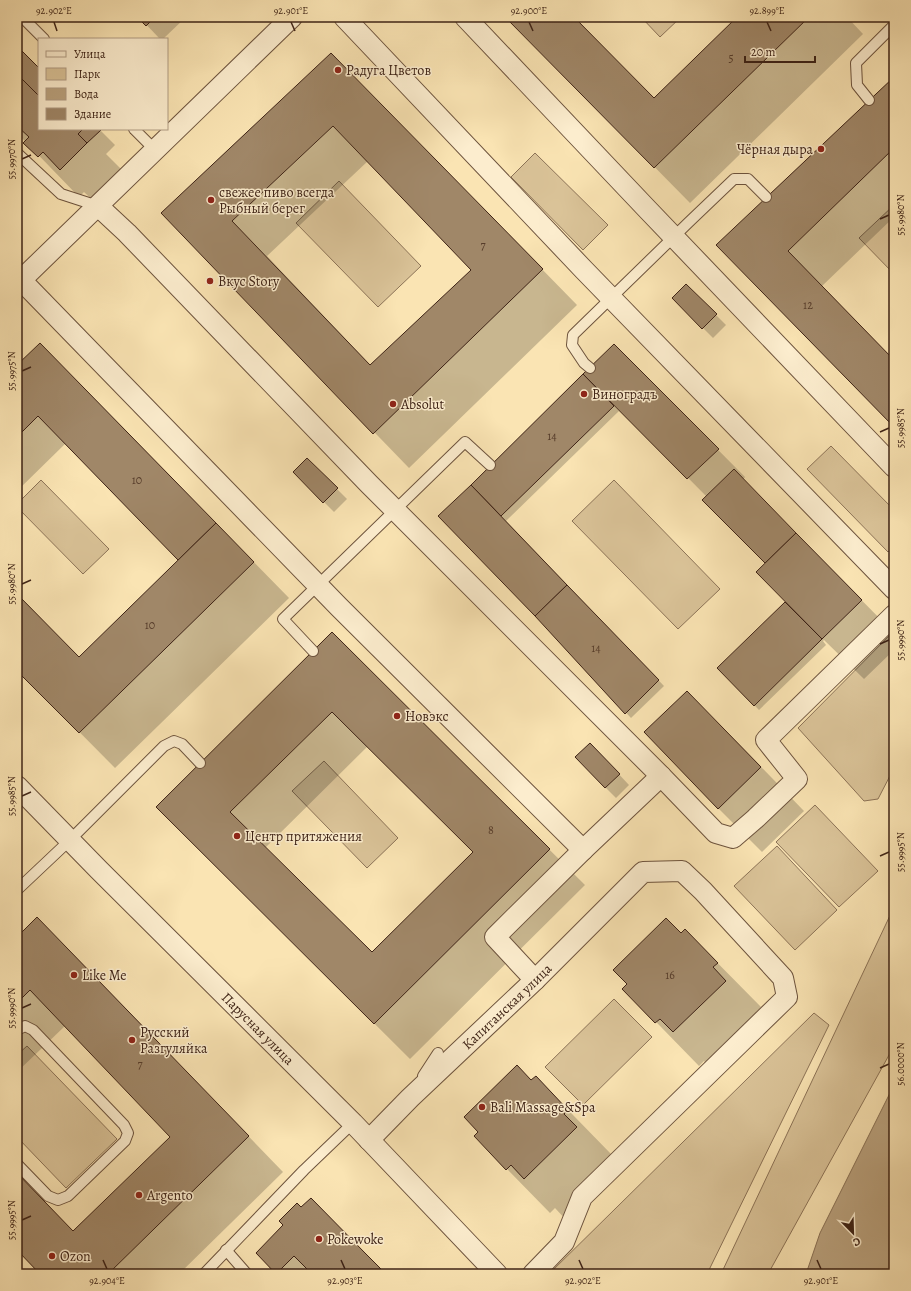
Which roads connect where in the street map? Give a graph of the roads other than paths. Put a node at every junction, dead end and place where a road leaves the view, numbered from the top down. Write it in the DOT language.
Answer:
graph roads {
  1 [pos="22,17"];
  2 [pos="292,17"];
  3 [pos="344,17"];
  4 [pos="465,17"];
  5 [pos="894,25"];
  6 [pos="43,38"];
  7 [pos="869,100"];
  8 [pos="135,130"];
  9 [pos="155,150"];
  10 [pos="17,153"];
  11 [pos="766,197"];
  12 [pos="98,206"];
  13 [pos="673,237"];
  14 [pos="19,282"];
  15 [pos="611,298"];
  16 [pos="590,368"];
  17 [pos="490,465"];
  18 [pos="894,467"];
  19 [pos="396,510"];
  20 [pos="318,585"];
  21 [pos="894,590"];
  22 [pos="894,615"];
  23 [pos="313,651"];
  24 [pos="200,762"];
  25 [pos="661,776"];
  26 [pos="17,786"];
  27 [pos="70,840"];
  28 [pos="583,850"];
  29 [pos="17,890"];
  30 [pos="536,980"];
  31 [pos="17,1030"];
  32 [pos="438,1053"];
  33 [pos="410,1098"];
  34 [pos="353,1123"];
  35 [pos="369,1140"];
  36 [pos="17,1164"];
  37 [pos="226,1250"];
  38 [pos="204,1274"];
  39 [pos="248,1274"];
  40 [pos="497,1274"];
  41 [pos="533,1274"];
  1 -- 6 [label="lane"];
  2 -- 9 [label="street"];
  3 -- 15 [label="street"];
  4 -- 13 [label="street"];
  5 -- 7 [label="lane"];
  8 -- 9 [label="lane"];
  9 -- 12 [label="street"];
  10 -- 12 [label="lane"];
  11 -- 13 [label="lane"];
  12 -- 14 [label="street"];
  12 -- 19 [label="street"];
  13 -- 15 [label="lane"];
  13 -- 18 [label="street"];
  14 -- 20 [label="street"];
  15 -- 16 [label="lane"];
  15 -- 21 [label="street"];
  17 -- 19 [label="lane"];
  19 -- 20 [label="lane"];
  19 -- 25 [label="street"];
  20 -- 23 [label="lane"];
  20 -- 28 [label="street"];
  22 -- 25 [label="street"];
  24 -- 27 [label="lane"];
  25 -- 28 [label="street"];
  26 -- 27 [label="street, Парусная улица"];
  27 -- 29 [label="lane"];
  27 -- 34 [label="street, Парусная улица"];
  28 -- 30 [label="street"];
  30 -- 33 [label="street, Капитанская улица"];
  30 -- 41 [label="street, Капитанская улица"];
  31 -- 36 [label="lane"];
  32 -- 33 [label="lane"];
  33 -- 35 [label="street, Капитанская улица"];
  34 -- 35 [label="street, Парусная улица"];
  34 -- 37 [label="lane"];
  35 -- 40 [label="street, Парусная улица"];
  37 -- 38 [label="lane"];
  37 -- 39 [label="lane"];
}
